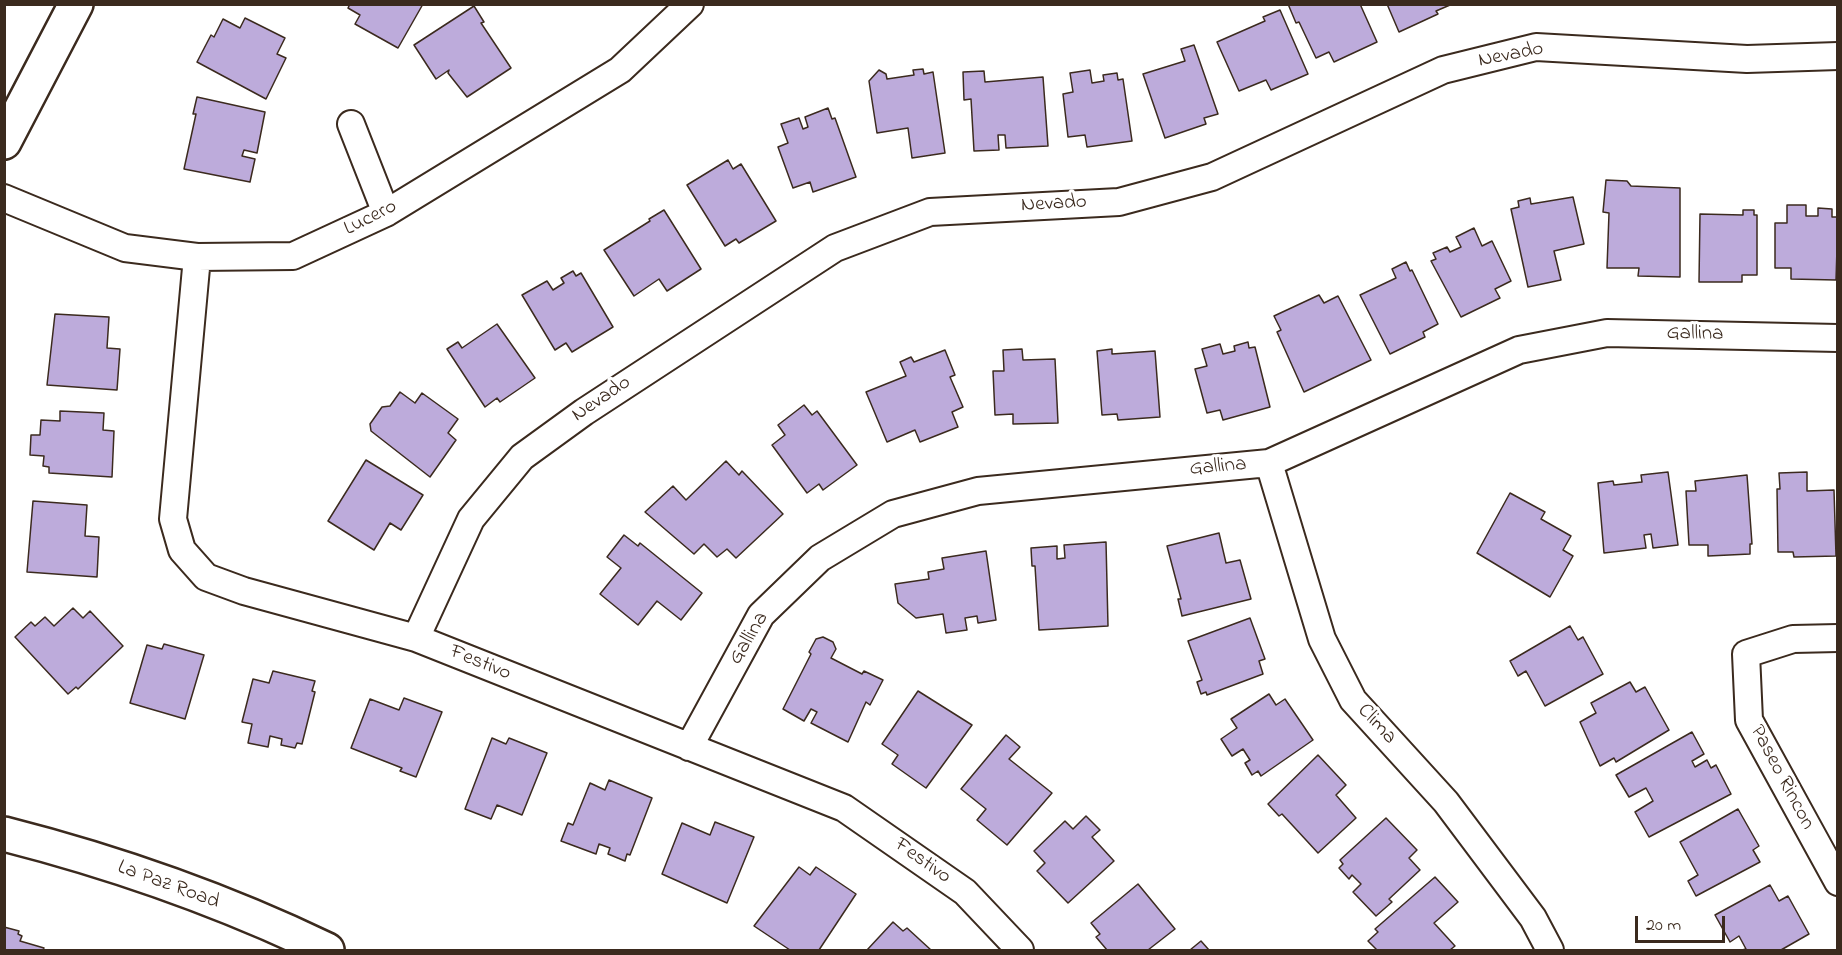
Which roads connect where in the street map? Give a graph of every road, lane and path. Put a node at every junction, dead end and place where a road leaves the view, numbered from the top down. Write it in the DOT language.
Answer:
graph roads {
  1 [pos="76,4"];
  2 [pos="690,4"];
  3 [pos="1838,56"];
  4 [pos="351,124"];
  5 [pos="4,142"];
  6 [pos="4,198"];
  7 [pos="386,213"];
  8 [pos="197,257"];
  9 [pos="1838,338"];
  10 [pos="1269,463"];
  11 [pos="416,638"];
  12 [pos="1838,638"];
  13 [pos="689,747"];
  14 [pos="4,834"];
  15 [pos="1838,882"];
  16 [pos="327,951"];
  17 [pos="1020,951"];
  18 [pos="1551,951"];
  1 -- 5 [label="main road"];
  2 -- 7 [label="street, Lucero"];
  3 -- 11 [label="street, Nevado"];
  4 -- 7 [label="street"];
  6 -- 8 [label="street, Lucero"];
  7 -- 8 [label="street, Lucero"];
  8 -- 11 [label="street, Festivo"];
  9 -- 10 [label="street, Gallina"];
  10 -- 13 [label="street, Gallina"];
  10 -- 18 [label="street, Clima"];
  11 -- 13 [label="street, Festivo"];
  12 -- 15 [label="street, Paseo Rincon"];
  13 -- 17 [label="street, Festivo"];
  14 -- 16 [label="main road, La Paz Road"];
}
